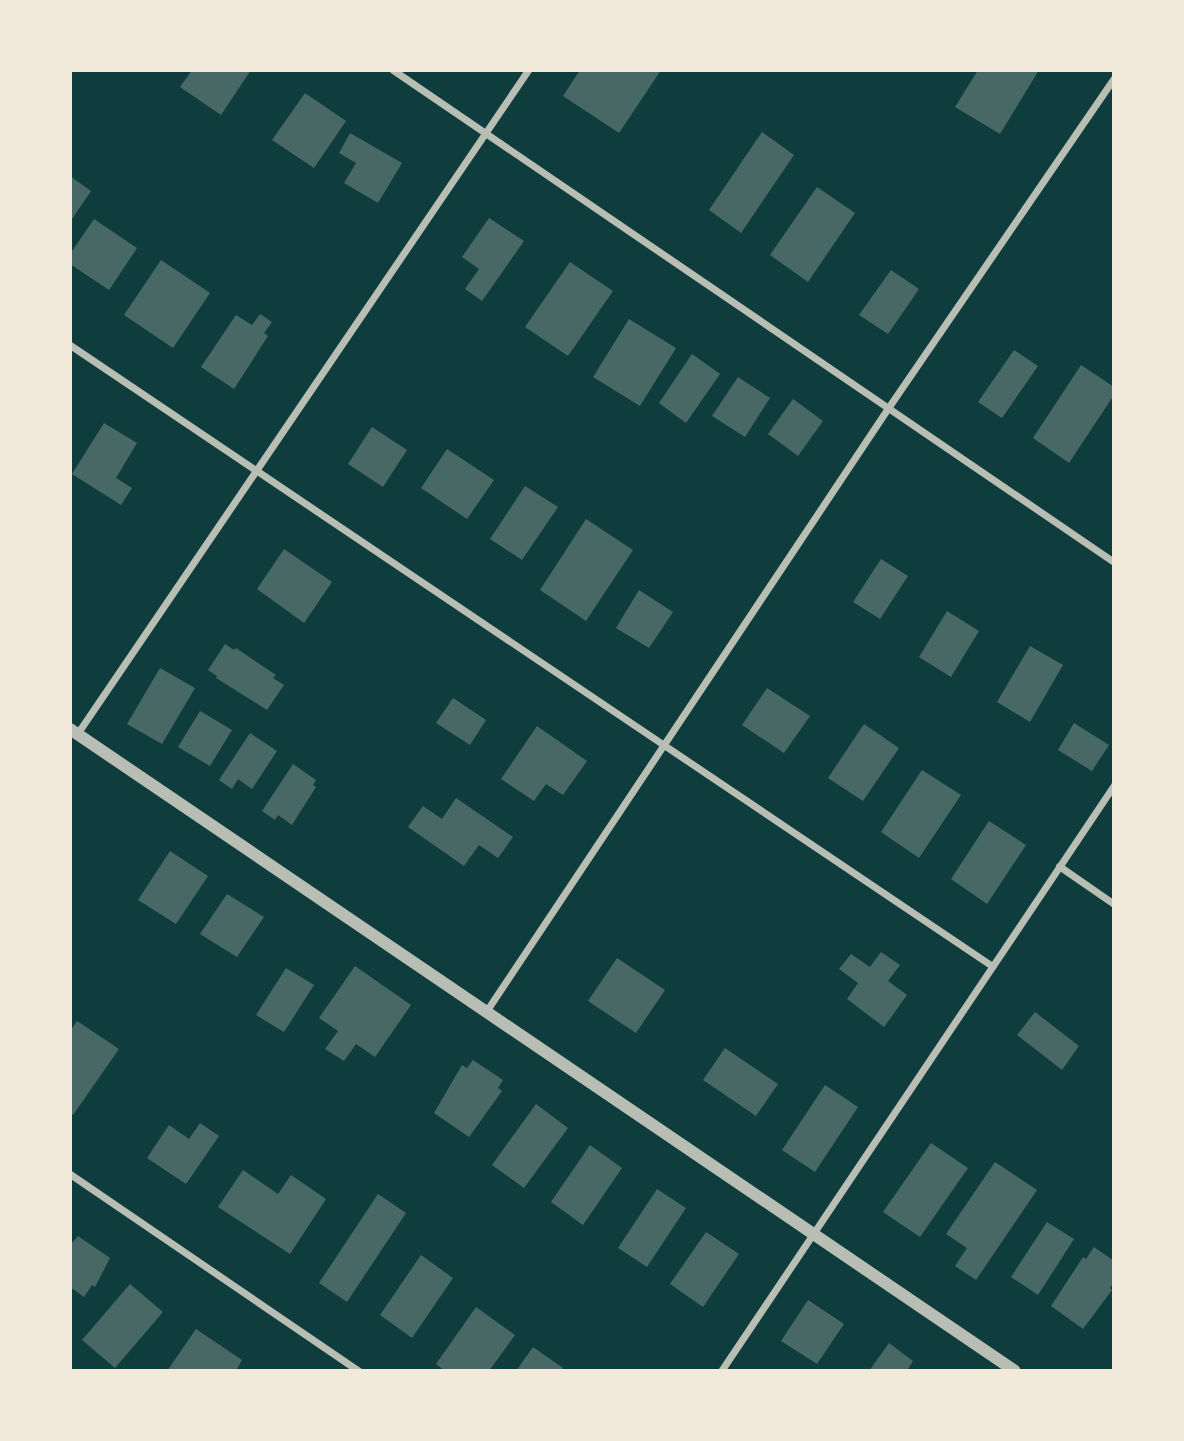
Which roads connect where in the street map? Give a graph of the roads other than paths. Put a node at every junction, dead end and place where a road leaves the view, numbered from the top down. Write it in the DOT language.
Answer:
graph roads {
  1 [pos="393,70"];
  2 [pos="527,70"];
  3 [pos="1114,78"];
  4 [pos="485,132"];
  5 [pos="70,345"];
  6 [pos="888,408"];
  7 [pos="254,470"];
  8 [pos="1114,562"];
  9 [pos="74,731"];
  10 [pos="663,746"];
  11 [pos="1114,785"];
  12 [pos="1059,866"];
  13 [pos="1114,904"];
  14 [pos="992,966"];
  15 [pos="487,1010"];
  16 [pos="70,1174"];
  17 [pos="814,1234"];
  18 [pos="359,1371"];
  19 [pos="720,1371"];
  20 [pos="1015,1371"];
  1 -- 4 [label="street"];
  2 -- 4 [label="street"];
  3 -- 6 [label="street"];
  4 -- 6 [label="street"];
  4 -- 7 [label="street"];
  5 -- 7 [label="street"];
  6 -- 8 [label="street"];
  6 -- 10 [label="street"];
  7 -- 9 [label="street"];
  7 -- 10 [label="street"];
  9 -- 15 [label="street"];
  10 -- 14 [label="street"];
  10 -- 15 [label="street"];
  11 -- 12 [label="street"];
  12 -- 13 [label="street"];
  12 -- 14 [label="street"];
  14 -- 17 [label="street"];
  15 -- 17 [label="street"];
  16 -- 18 [label="street"];
  17 -- 19 [label="street"];
  17 -- 20 [label="street"];
}
